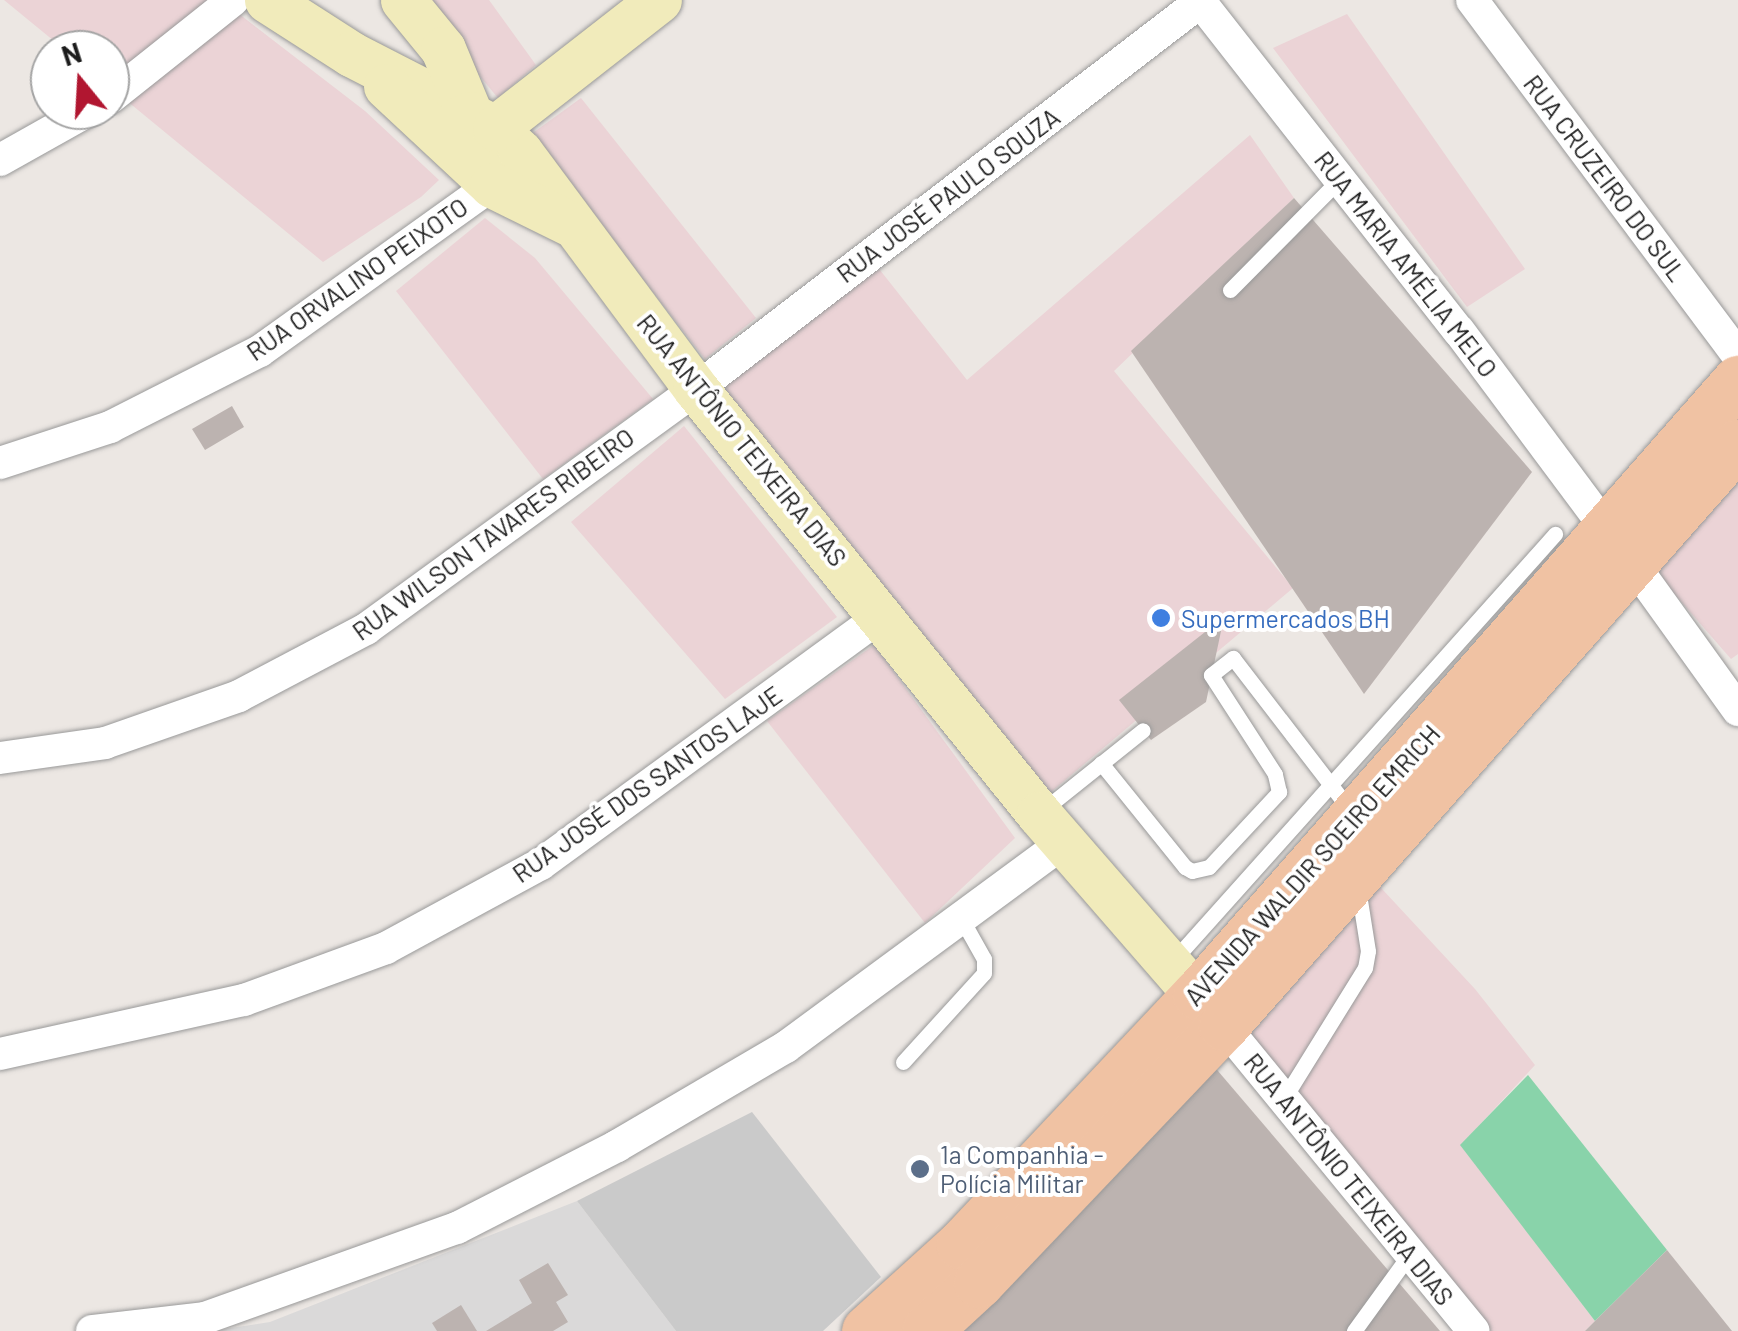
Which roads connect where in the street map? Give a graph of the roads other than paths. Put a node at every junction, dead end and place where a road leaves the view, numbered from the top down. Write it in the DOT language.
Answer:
graph roads {
  1 [pos="233,0"];
  2 [pos="266,0"];
  3 [pos="403,0"];
  4 [pos="659,0"];
  5 [pos="1472,0"];
  6 [pos="1199,1"];
  7 [pos="130,82"];
  8 [pos="53,130"];
  9 [pos="484,145"];
  10 [pos="0,160"];
  11 [pos="1340,179"];
  12 [pos="1230,290"];
  13 [pos="1738,356"];
  14 [pos="1738,382"];
  15 [pos="696,388"];
  16 [pos="1738,444"];
  17 [pos="0,463"];
  18 [pos="1554,534"];
  19 [pos="1621,547"];
  20 [pos="883,615"];
  21 [pos="1738,710"];
  22 [pos="1143,730"];
  23 [pos="0,758"];
  24 [pos="1101,763"];
  25 [pos="1344,802"];
  26 [pos="1051,828"];
  27 [pos="1356,873"];
  28 [pos="961,918"];
  29 [pos="1197,995"];
  30 [pos="0,1054"];
  31 [pos="903,1062"];
  32 [pos="1283,1100"];
  33 [pos="1409,1255"];
  34 [pos="92,1331"];
  35 [pos="868,1331"];
  36 [pos="927,1331"];
  37 [pos="1354,1331"];
  38 [pos="1474,1331"];
  1 -- 7 [label="street"];
  2 -- 9 [label="main road, RUA ANTÔNIO TEIXEIRA DIAS"];
  3 -- 9 [label="main road"];
  4 -- 9 [label="main road"];
  5 -- 13 [label="street, RUA CRUZEIRO DO SUL"];
  6 -- 11 [label="street, RUA MARIA AMÉLIA MELO"];
  6 -- 15 [label="street, RUA JOSÉ PAULO SOUZA"];
  8 -- 10 [label="street"];
  9 -- 15 [label="main road, RUA ANTÔNIO TEIXEIRA DIAS"];
  9 -- 17 [label="street, RUA ORVALINO PEIXOTO"];
  11 -- 12 [label="lane"];
  11 -- 19 [label="street, RUA MARIA AMÉLIA MELO"];
  14 -- 19 [label="main road, AVENIDA WALDIR SOEIRO EMRICH"];
  15 -- 20 [label="main road, RUA ANTÔNIO TEIXEIRA DIAS"];
  15 -- 23 [label="street, RUA WILSON TAVARES RIBEIRO"];
  16 -- 19 [label="main road, AVENIDA WALDIR SOEIRO EMRICH"];
  18 -- 25 [label="lane"];
  19 -- 21 [label="street, RUA MARIA AMÉLIA MELO"];
  19 -- 25 [label="main road, AVENIDA WALDIR SOEIRO EMRICH"];
  19 -- 27 [label="main road, AVENIDA WALDIR SOEIRO EMRICH"];
  20 -- 26 [label="main road, RUA ANTÔNIO TEIXEIRA DIAS"];
  20 -- 30 [label="street, RUA JOSÉ DOS SANTOS LAJE"];
  22 -- 24 [label="lane"];
  24 -- 25 [label="lane"];
  24 -- 26 [label="lane"];
  25 -- 29 [label="main road, AVENIDA WALDIR SOEIRO EMRICH"];
  26 -- 28 [label="street"];
  26 -- 29 [label="main road, RUA ANTÔNIO TEIXEIRA DIAS"];
  27 -- 29 [label="main road, AVENIDA WALDIR SOEIRO EMRICH"];
  27 -- 32 [label="lane"];
  28 -- 31 [label="lane"];
  28 -- 34 [label="street"];
  29 -- 32 [label="street, RUA ANTÔNIO TEIXEIRA DIAS"];
  29 -- 35 [label="main road, AVENIDA WALDIR SOEIRO EMRICH"];
  29 -- 36 [label="main road, AVENIDA WALDIR SOEIRO EMRICH"];
  32 -- 33 [label="street, RUA ANTÔNIO TEIXEIRA DIAS"];
  33 -- 37 [label="lane"];
  33 -- 38 [label="street, RUA ANTÔNIO TEIXEIRA DIAS"];
}
